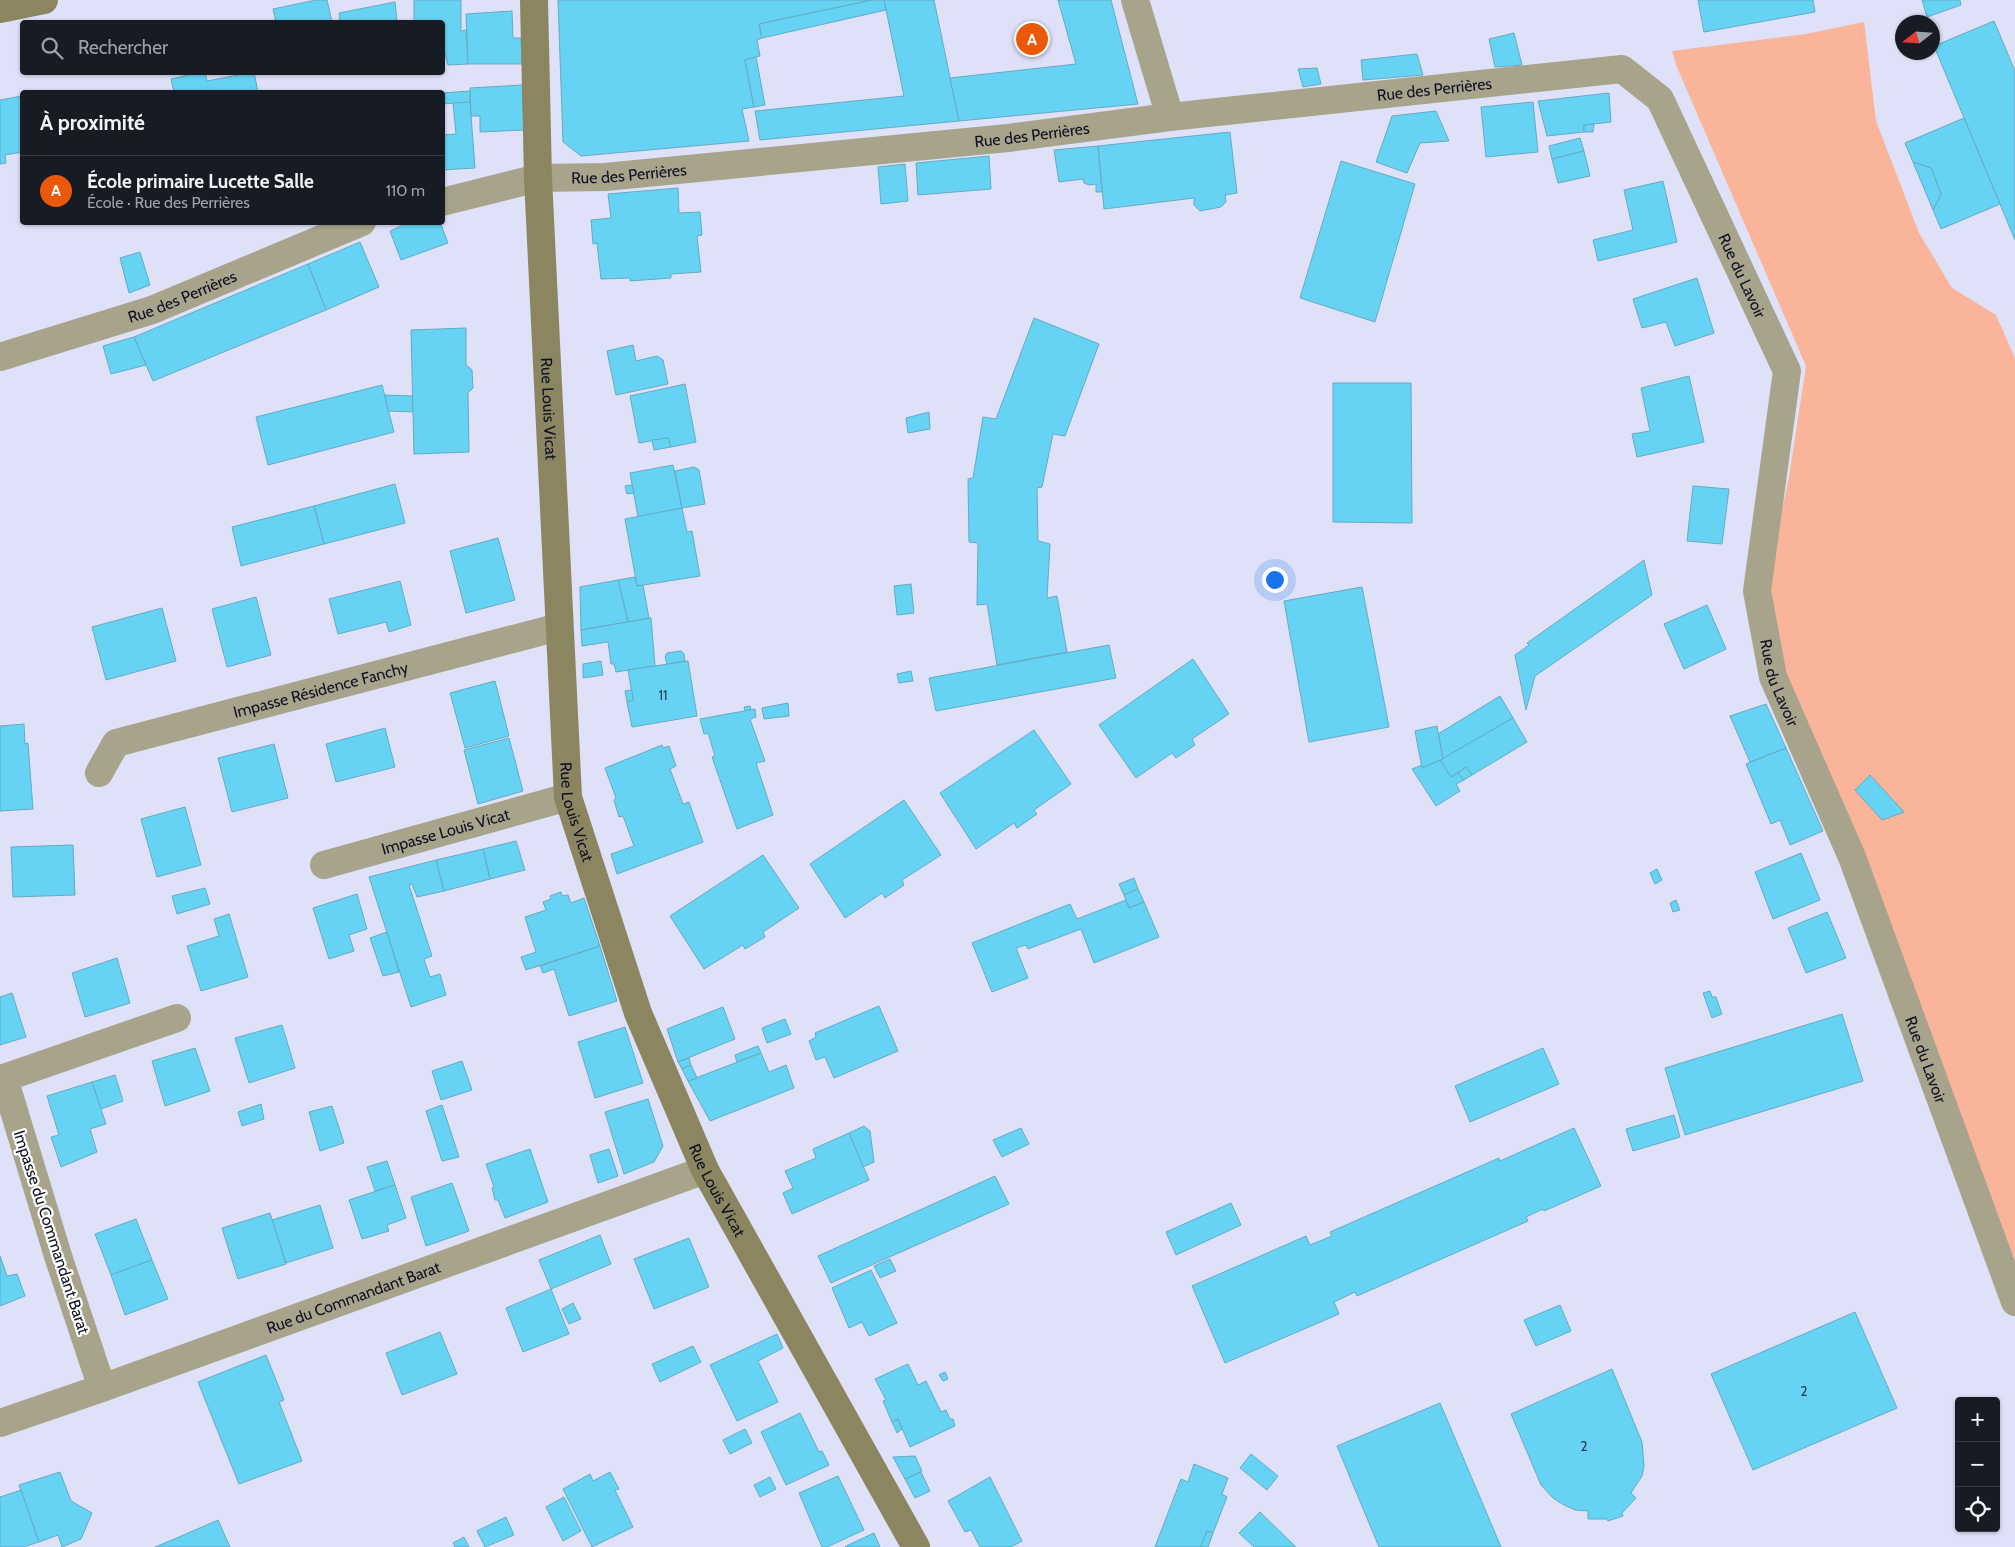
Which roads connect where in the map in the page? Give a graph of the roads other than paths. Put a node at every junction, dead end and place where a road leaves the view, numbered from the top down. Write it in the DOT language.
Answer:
graph roads {
  1 [pos="44,0"];
  2 [pos="534,0"];
  3 [pos="1135,0"];
  4 [pos="0,9"];
  5 [pos="1622,69"];
  6 [pos="1170,117"];
  7 [pos="538,178"];
  8 [pos="445,201"];
  9 [pos="355,225"];
  10 [pos="0,357"];
  11 [pos="559,627"];
  12 [pos="99,773"];
  13 [pos="568,797"];
  14 [pos="324,865"];
  15 [pos="177,1018"];
  16 [pos="705,1170"];
  17 [pos="2015,1302"];
  18 [pos="102,1388"];
  19 [pos="0,1423"];
  20 [pos="916,1547"];
  1 -- 4 [label="street"];
  2 -- 7 [label="street, Rue Louis Vicat"];
  3 -- 6 [label="street"];
  5 -- 6 [label="street, Rue des Perrières"];
  5 -- 17 [label="street, Rue du Lavoir"];
  6 -- 7 [label="street, Rue des Perrières"];
  7 -- 8 [label="street, Rue des Perrières"];
  7 -- 11 [label="street, Rue Louis Vicat"];
  9 -- 10 [label="street, Rue des Perrières"];
  11 -- 12 [label="street, Impasse Résidence Fanchy"];
  11 -- 13 [label="street, Rue Louis Vicat"];
  13 -- 14 [label="street, Impasse Louis Vicat"];
  13 -- 16 [label="street, Rue Louis Vicat"];
  15 -- 18 [label="street, Impasse du Commandant Barat"];
  16 -- 18 [label="street, Rue du Commandant Barat"];
  16 -- 20 [label="street, Rue Louis Vicat"];
  18 -- 19 [label="street, Rue du Commandant Barat"];
}
